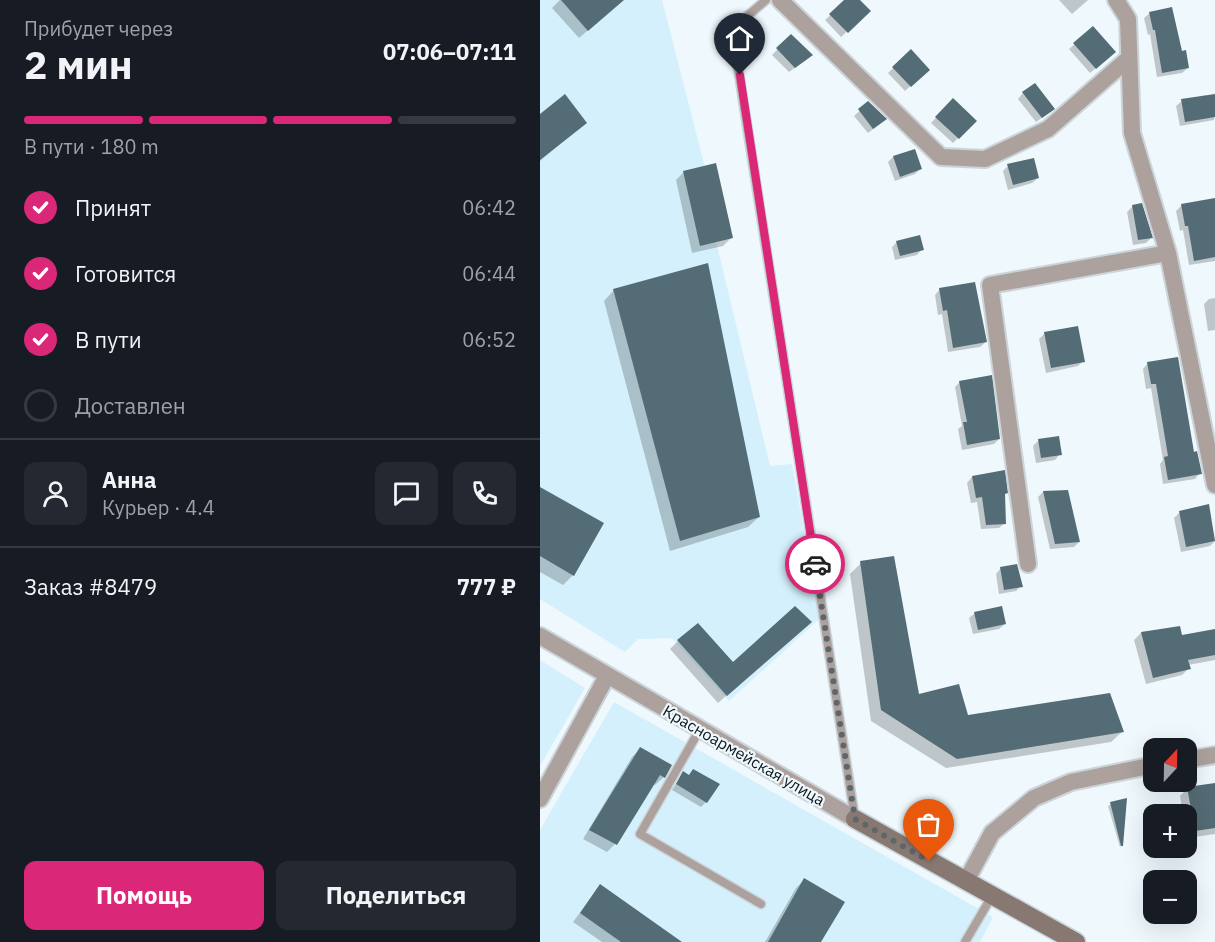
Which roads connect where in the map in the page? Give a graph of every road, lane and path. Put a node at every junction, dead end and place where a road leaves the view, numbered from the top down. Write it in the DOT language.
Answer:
graph roads {
  1 [pos="766,0"];
  2 [pos="780,0"];
  3 [pos="1116,0"];
  4 [pos="1129,58"];
  5 [pos="1168,253"];
  6 [pos="1215,485"];
  7 [pos="1028,564"];
  8 [pos="540,636"];
  9 [pos="607,676"];
  10 [pos="700,729"];
  11 [pos="1215,755"];
  12 [pos="1197,758"];
  13 [pos="1143,767"];
  14 [pos="540,799"];
  15 [pos="855,819"];
  16 [pos="966,881"];
  17 [pos="992,895"];
  18 [pos="761,903"];
  19 [pos="965,942"];
  20 [pos="1076,942"];
  1 -- 15 [label="lane"];
  2 -- 4 [label="street"];
  3 -- 4 [label="street"];
  4 -- 5 [label="street"];
  5 -- 6 [label="street"];
  5 -- 7 [label="street"];
  8 -- 9 [label="street, Красноармейская улица"];
  9 -- 10 [label="street, Красноармейская улица"];
  9 -- 14 [label="street"];
  10 -- 15 [label="street, Красноармейская улица"];
  10 -- 18 [label="lane"];
  11 -- 12 [label="street"];
  13 -- 16 [label="street"];
  15 -- 16 [label="street, Красноармейская улица"];
  16 -- 17 [label="street, Красноармейская улица"];
  17 -- 19 [label="lane"];
  17 -- 20 [label="street, Красноармейская улица"];
}
